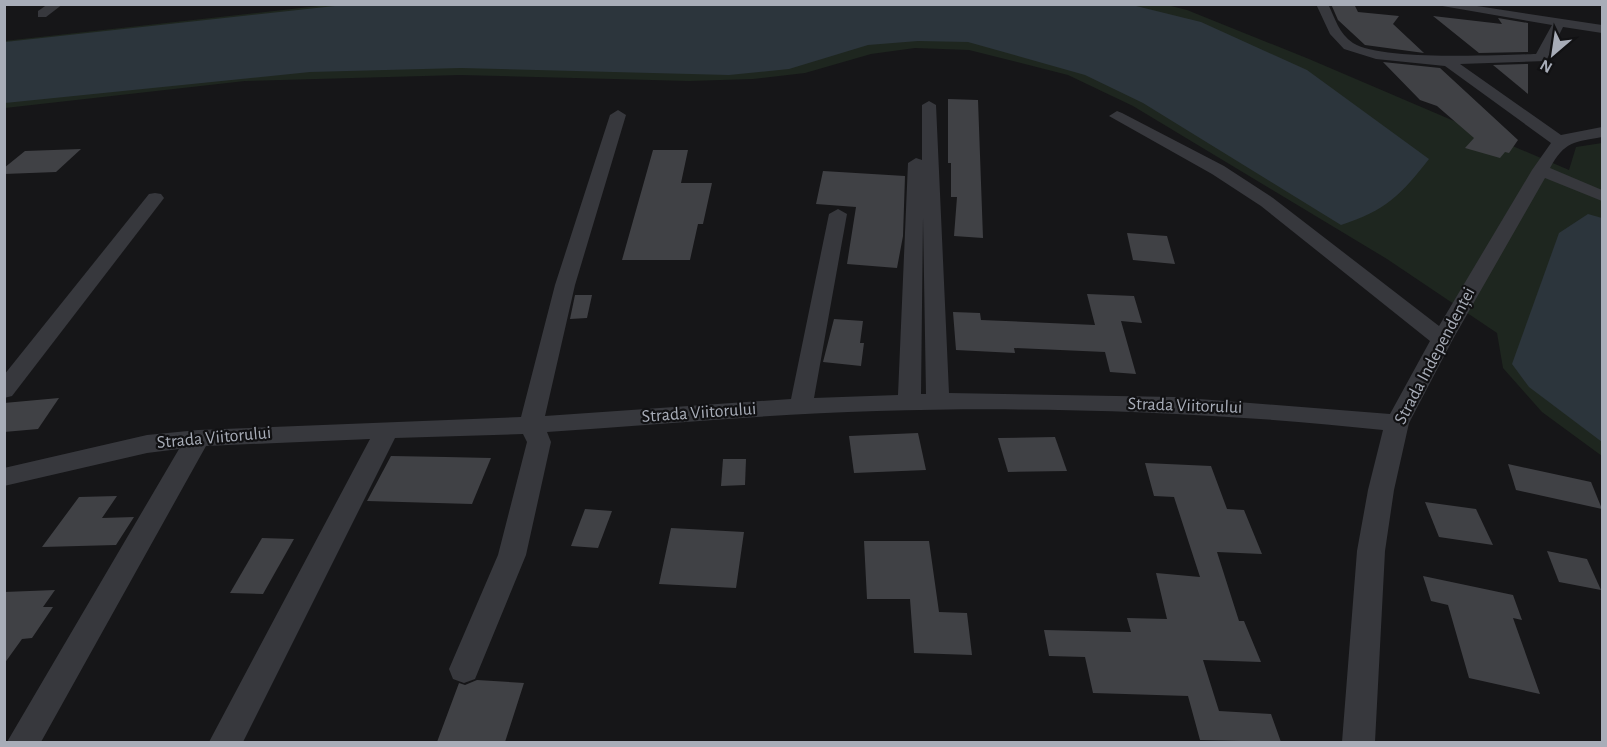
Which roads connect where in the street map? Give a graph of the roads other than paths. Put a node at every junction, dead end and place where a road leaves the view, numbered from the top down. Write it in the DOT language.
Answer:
graph roads {
  1 [pos="57,4"];
  2 [pos="1322,4"];
  3 [pos="1437,4"];
  4 [pos="42,14"];
  5 [pos="1559,23"];
  6 [pos="1602,29"];
  7 [pos="1443,60"];
  8 [pos="929,105"];
  9 [pos="618,115"];
  10 [pos="1117,116"];
  11 [pos="1602,132"];
  12 [pos="1560,142"];
  13 [pos="916,163"];
  14 [pos="1540,170"];
  15 [pos="1602,196"];
  16 [pos="155,198"];
  17 [pos="838,214"];
  18 [pos="1442,339"];
  19 [pos="4,391"];
  20 [pos="938,402"];
  21 [pos="909,403"];
  22 [pos="801,406"];
  23 [pos="1397,423"];
  24 [pos="531,424"];
  25 [pos="387,429"];
  26 [pos="198,438"];
  27 [pos="4,477"];
  28 [pos="464,669"];
  29 [pos="23,742"];
  30 [pos="226,742"];
  31 [pos="1359,742"];
  1 -- 4 [label="street"];
  2 -- 7 [label="street"];
  3 -- 5 [label="street"];
  5 -- 6 [label="street"];
  5 -- 7 [label="street"];
  7 -- 12 [label="street"];
  8 -- 20 [label="street"];
  9 -- 24 [label="street"];
  10 -- 18 [label="street"];
  11 -- 12 [label="street"];
  12 -- 14 [label="street, Strada Independenței"];
  13 -- 21 [label="street"];
  14 -- 15 [label="street"];
  14 -- 18 [label="street, Strada Independenței"];
  16 -- 19 [label="street"];
  17 -- 22 [label="street"];
  18 -- 23 [label="street, Strada Independenței"];
  20 -- 21 [label="street, Strada Viitorului"];
  20 -- 23 [label="street, Strada Viitorului"];
  21 -- 22 [label="street, Strada Viitorului"];
  22 -- 24 [label="street, Strada Viitorului"];
  23 -- 31 [label="street, Strada Independenței"];
  24 -- 25 [label="street, Strada Viitorului"];
  24 -- 28 [label="street"];
  25 -- 26 [label="street, Strada Viitorului"];
  25 -- 30 [label="street"];
  26 -- 27 [label="street, Strada Viitorului"];
  26 -- 29 [label="street"];
}
